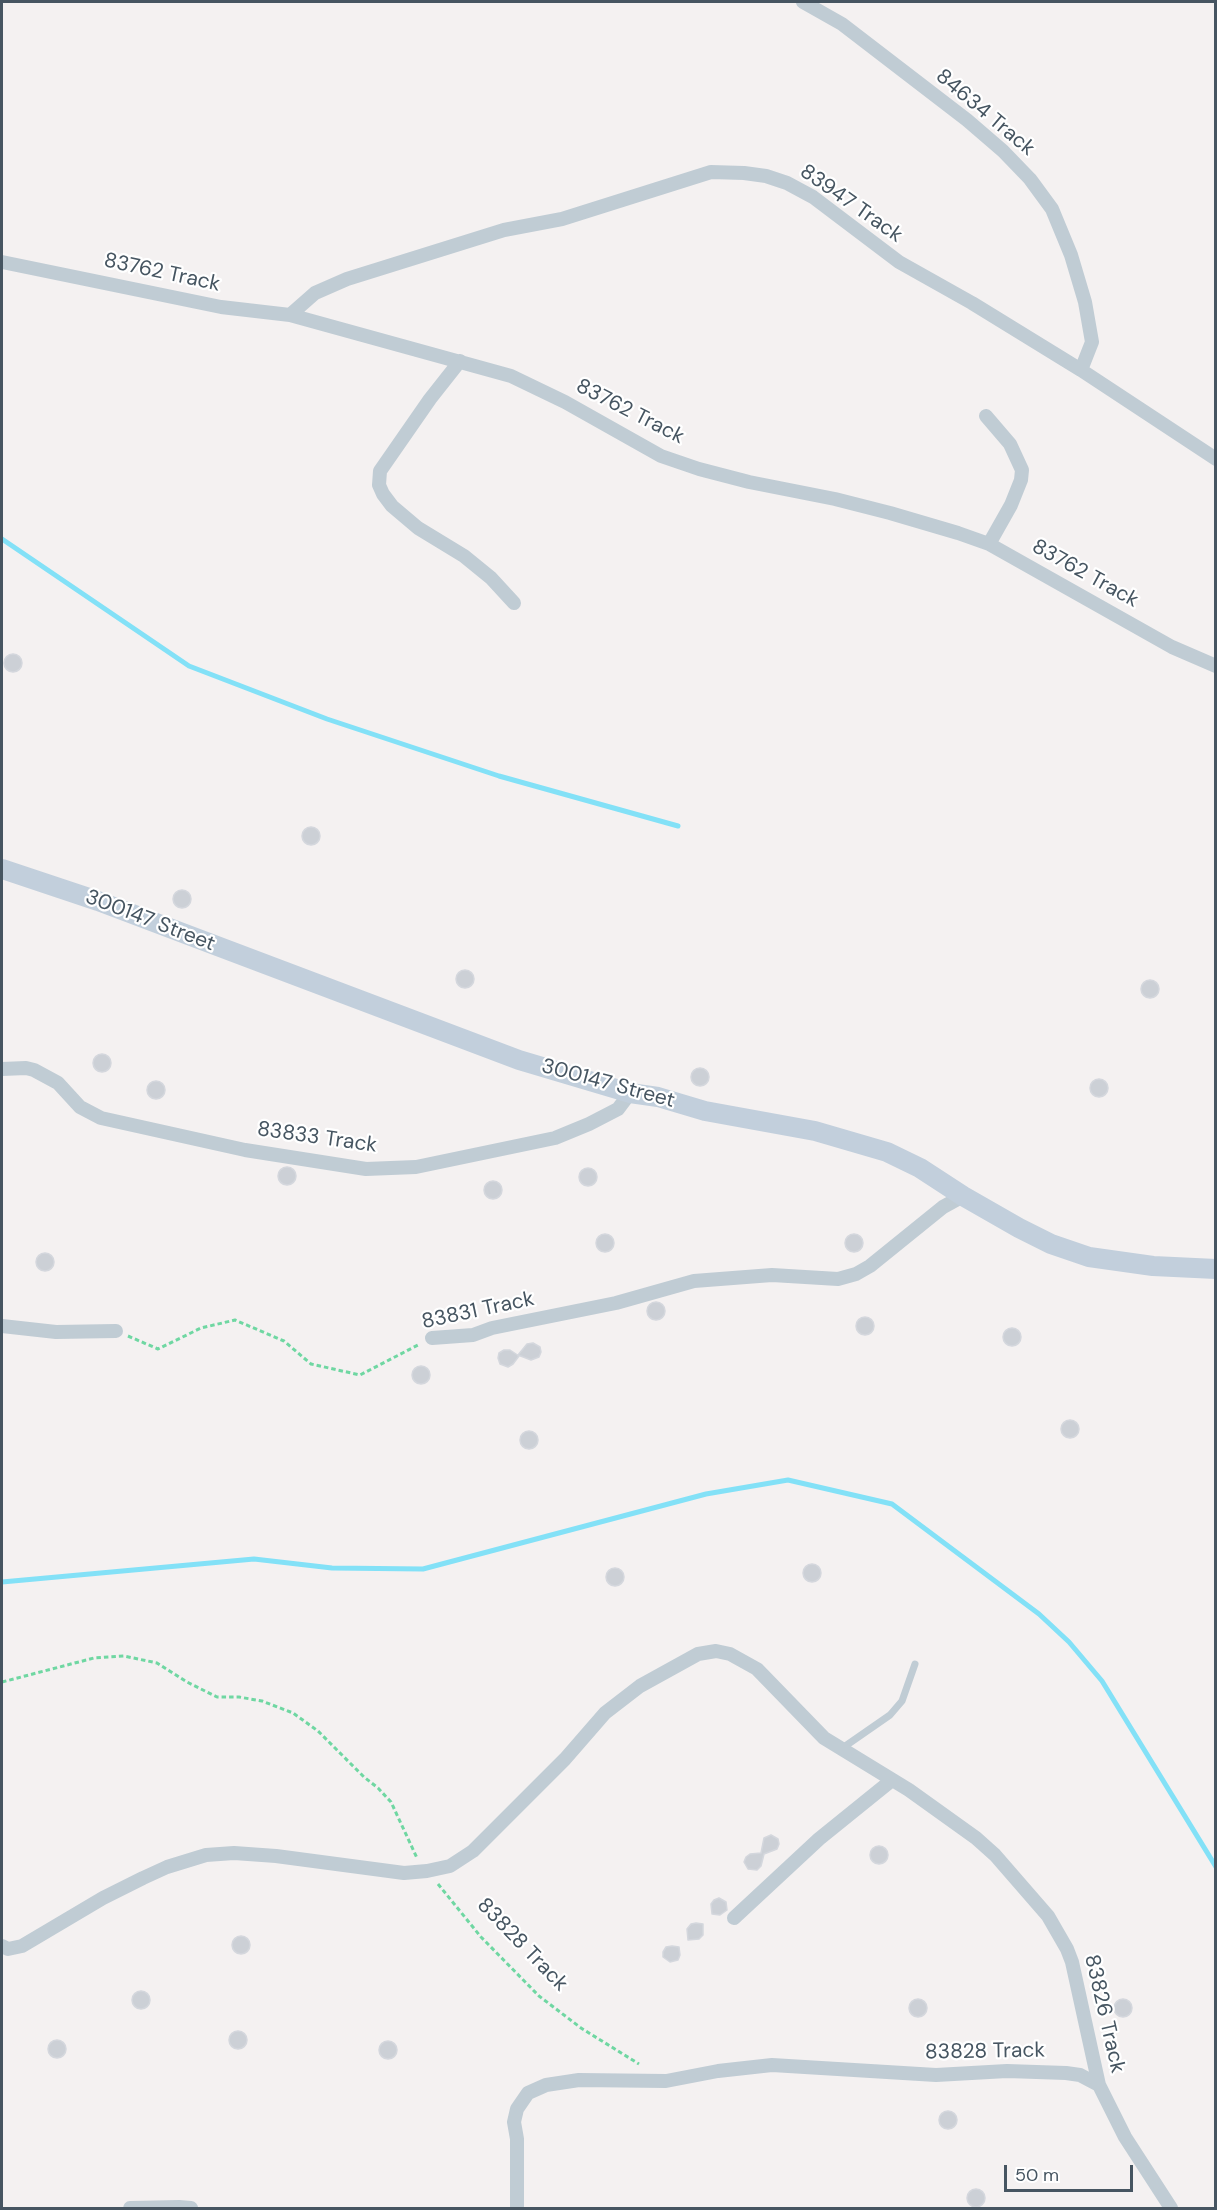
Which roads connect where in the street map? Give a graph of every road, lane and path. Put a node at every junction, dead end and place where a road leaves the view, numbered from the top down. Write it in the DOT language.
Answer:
graph roads {
  1 [pos="803,2"];
  2 [pos="2,262"];
  3 [pos="290,315"];
  4 [pos="460,361"];
  5 [pos="1081,370"];
  6 [pos="986,416"];
  7 [pos="1215,459"];
  8 [pos="989,544"];
  9 [pos="514,603"];
  10 [pos="1215,666"];
  11 [pos="5,872"];
  12 [pos="2,1069"];
  13 [pos="630,1093"];
  14 [pos="963,1196"];
  15 [pos="1215,1269"];
  16 [pos="2,1326"];
  17 [pos="116,1331"];
  18 [pos="432,1338"];
  19 [pos="915,1664"];
  20 [pos="2,1682"];
  21 [pos="841,1749"];
  22 [pos="892,1780"];
  23 [pos="427,1871"];
  24 [pos="734,1918"];
  25 [pos="2,1946"];
  26 [pos="666,2081"];
  27 [pos="1099,2085"];
  28 [pos="130,2208"];
  29 [pos="191,2208"];
  30 [pos="517,2208"];
  31 [pos="1171,2208"];
  1 -- 5 [label="street, 84634 Track"];
  2 -- 3 [label="street, 83762 Track"];
  3 -- 4 [label="street, 83762 Track"];
  3 -- 5 [label="street, 83947 Track"];
  4 -- 8 [label="street, 83762 Track"];
  4 -- 9 [label="street"];
  5 -- 7 [label="street, 83947 Track"];
  6 -- 8 [label="street"];
  8 -- 10 [label="street, 83762 Track"];
  11 -- 13 [label="street, 300147 Street"];
  12 -- 13 [label="street, 83833 Track"];
  13 -- 14 [label="street, 300147 Street"];
  14 -- 15 [label="street, 300147 Street"];
  14 -- 18 [label="street, 83831 Track"];
  16 -- 17 [label="street"];
  17 -- 18 [label="path, 83831 Track"];
  19 -- 21 [label="lane"];
  20 -- 23 [label="path, 83828 Track"];
  21 -- 22 [label="street, 83826 Track"];
  21 -- 23 [label="street, 83826 Track"];
  22 -- 24 [label="street"];
  22 -- 27 [label="street, 83826 Track"];
  23 -- 25 [label="street, 83826 Track"];
  23 -- 26 [label="path, 83828 Track"];
  26 -- 27 [label="street, 83828 Track"];
  26 -- 30 [label="street"];
  27 -- 31 [label="street, 83826 Track"];
  28 -- 29 [label="street"];
}
